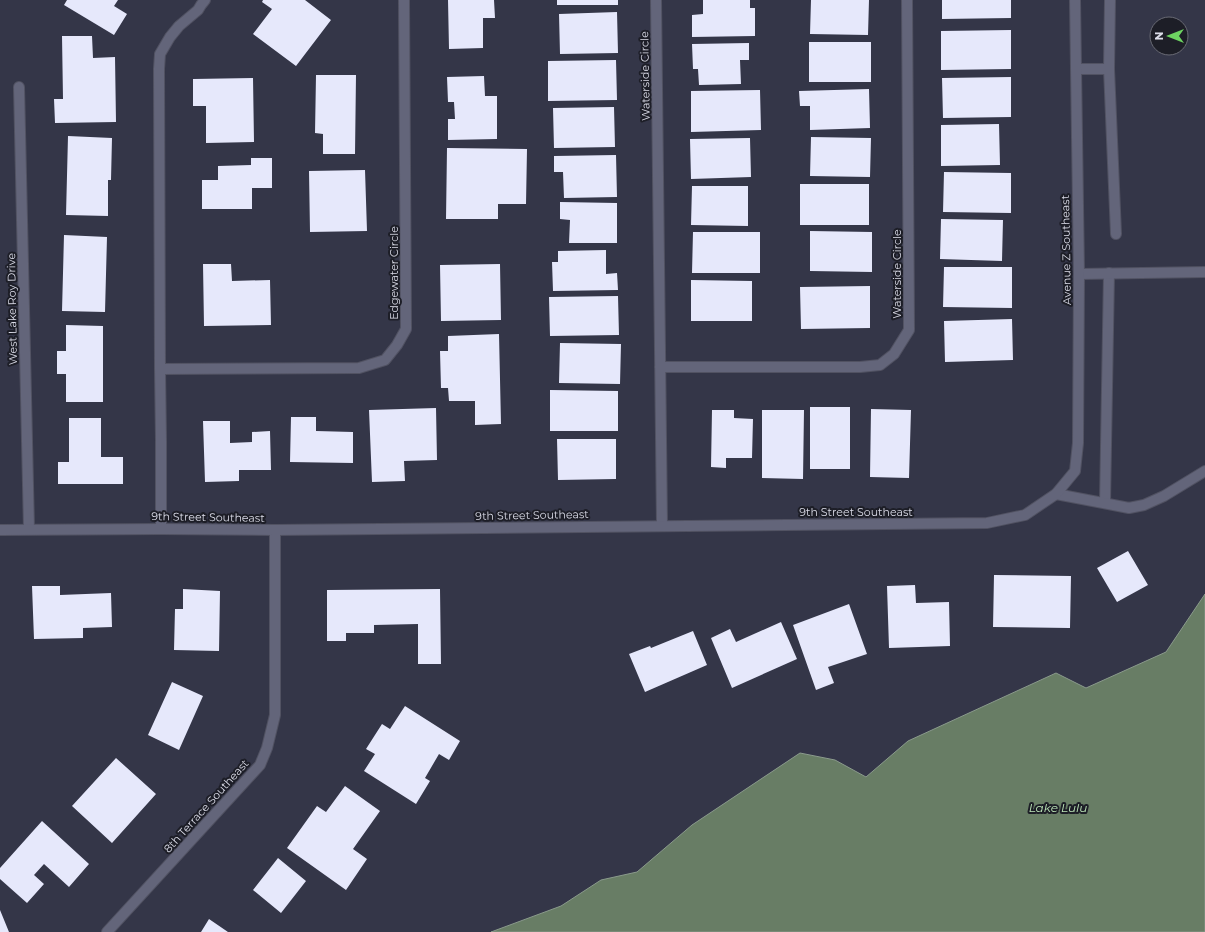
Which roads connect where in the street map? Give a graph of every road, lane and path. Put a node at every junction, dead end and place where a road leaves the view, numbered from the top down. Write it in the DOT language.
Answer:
graph roads {
  1 [pos="205,0"];
  2 [pos="404,0"];
  3 [pos="656,0"];
  4 [pos="907,0"];
  5 [pos="1075,0"];
  6 [pos="1110,0"];
  7 [pos="1076,69"];
  8 [pos="1110,69"];
  9 [pos="19,87"];
  10 [pos="1116,234"];
  11 [pos="1205,272"];
  12 [pos="1109,273"];
  13 [pos="1079,274"];
  14 [pos="660,367"];
  15 [pos="160,369"];
  16 [pos="1205,471"];
  17 [pos="1056,494"];
  18 [pos="1105,503"];
  19 [pos="662,526"];
  20 [pos="29,529"];
  21 [pos="161,529"];
  22 [pos="0,530"];
  23 [pos="275,530"];
  24 [pos="107,932"];
  1 -- 15 [label="street"];
  2 -- 15 [label="street, Edgewater Circle"];
  3 -- 14 [label="street, Waterside Circle"];
  4 -- 14 [label="street, Waterside Circle"];
  5 -- 7 [label="street, Avenue Z Southeast"];
  6 -- 8 [label="street"];
  7 -- 8 [label="street"];
  7 -- 13 [label="street, Avenue Z Southeast"];
  8 -- 10 [label="street"];
  9 -- 20 [label="street, West Lake Roy Drive"];
  11 -- 12 [label="street"];
  12 -- 13 [label="street"];
  12 -- 18 [label="street"];
  13 -- 17 [label="street, Avenue Z Southeast"];
  14 -- 19 [label="street, Waterside Circle"];
  15 -- 21 [label="street"];
  16 -- 18 [label="street"];
  17 -- 18 [label="street"];
  17 -- 19 [label="street, 9th Street Southeast"];
  19 -- 23 [label="street, 9th Street Southeast"];
  20 -- 21 [label="street, 9th Street Southeast"];
  20 -- 22 [label="street, 9th Street Southeast"];
  21 -- 23 [label="street, 9th Street Southeast"];
  23 -- 24 [label="street, 8th Terrace Southeast"];
}
